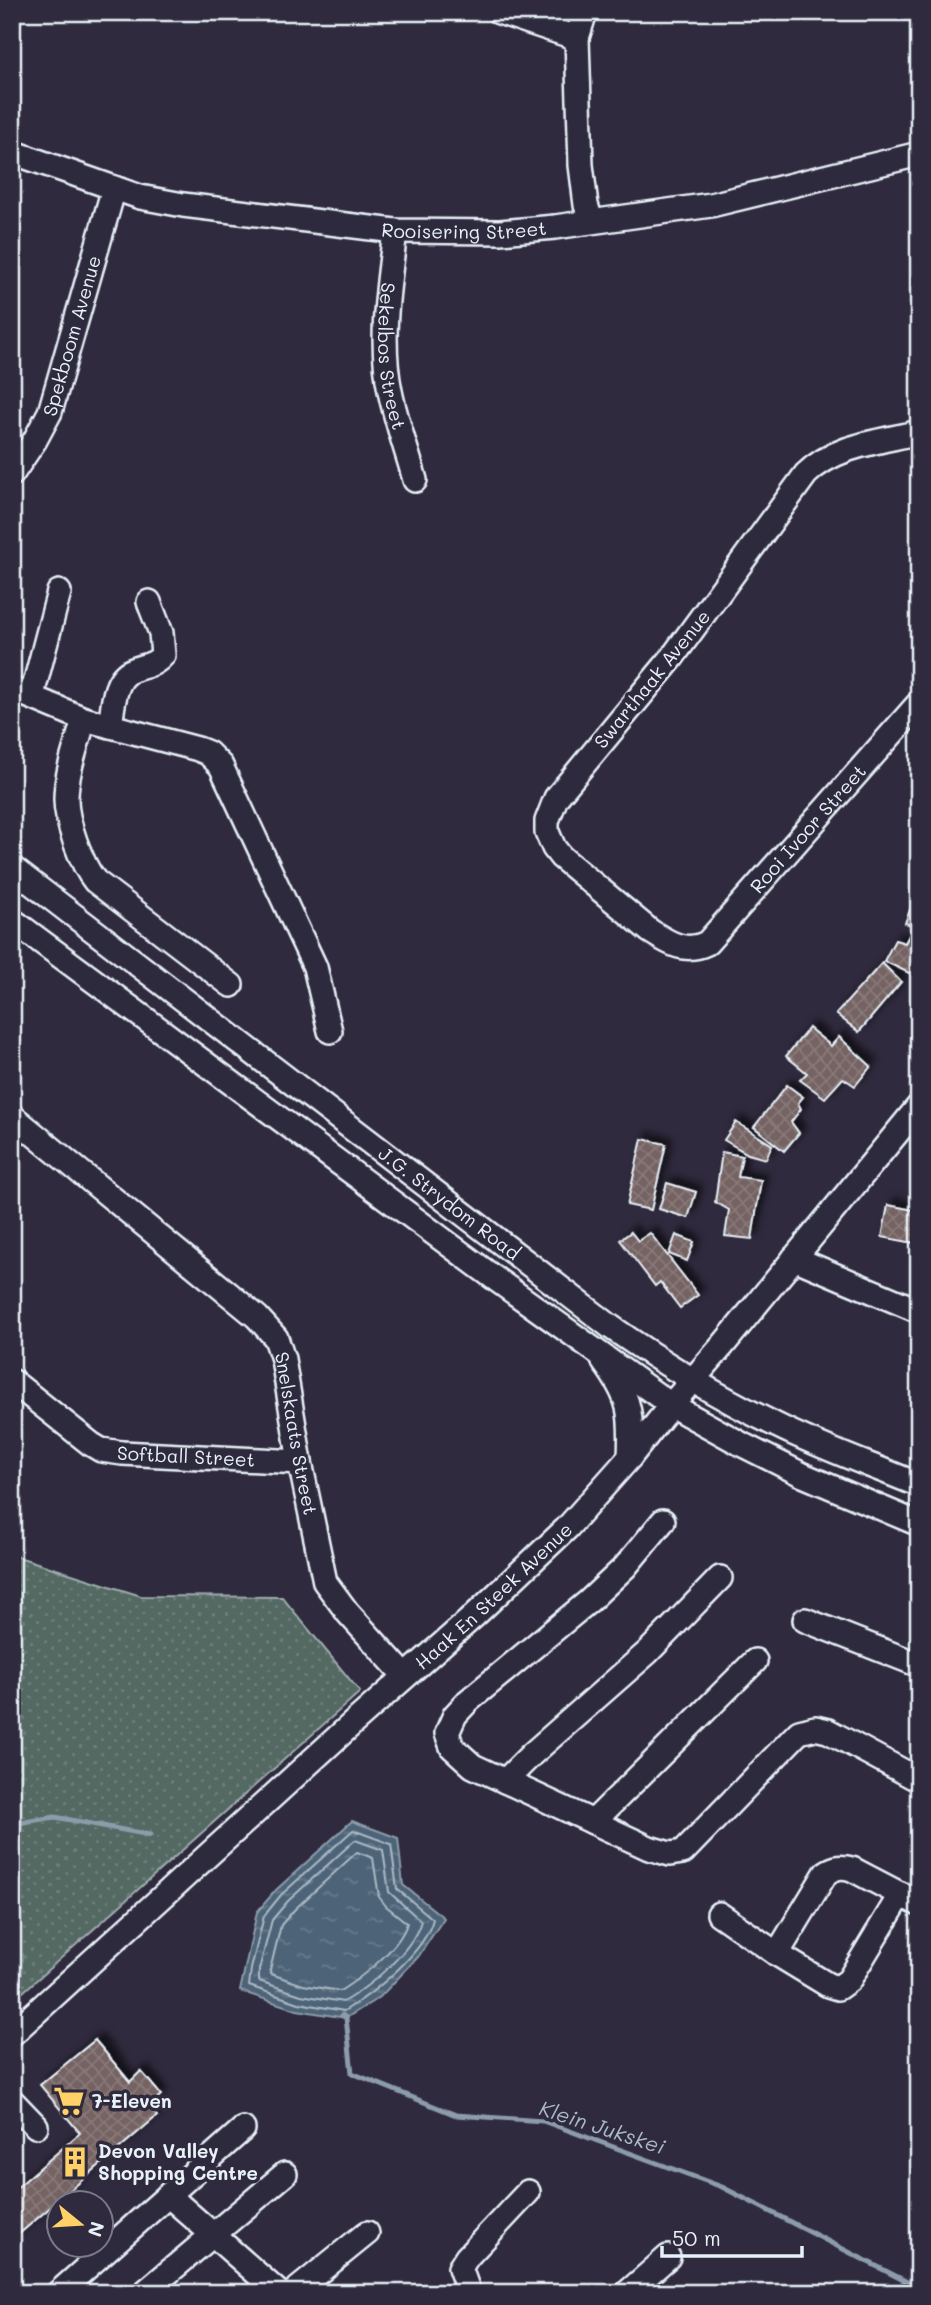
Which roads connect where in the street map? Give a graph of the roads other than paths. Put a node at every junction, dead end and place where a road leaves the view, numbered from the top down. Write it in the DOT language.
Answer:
graph roads {
  1 [pos="499,12"];
  2 [pos="585,12"];
  3 [pos="577,38"];
  4 [pos="12,152"];
  5 [pos="919,154"];
  6 [pos="114,188"];
  7 [pos="591,220"];
  8 [pos="395,231"];
  9 [pos="919,432"];
  10 [pos="12,474"];
  11 [pos="415,480"];
  12 [pos="59,592"];
  13 [pos="149,602"];
  14 [pos="22,692"];
  15 [pos="919,703"];
  16 [pos="85,719"];
  17 [pos="110,726"];
  18 [pos="12,868"];
  19 [pos="12,920"];
  20 [pos="691,948"];
  21 [pos="231,985"];
  22 [pos="330,1031"];
  23 [pos="919,1106"];
  24 [pos="12,1116"];
  25 [pos="794,1258"];
  26 [pos="919,1311"];
  27 [pos="595,1350"];
  28 [pos="691,1380"];
  29 [pos="12,1381"];
  30 [pos="671,1405"];
  31 [pos="630,1457"];
  32 [pos="300,1462"];
  33 [pos="919,1485"];
  34 [pos="663,1521"];
  35 [pos="919,1524"];
  36 [pos="720,1578"];
  37 [pos="805,1620"];
  38 [pos="755,1661"];
  39 [pos="919,1665"];
  40 [pos="405,1676"];
  41 [pos="919,1780"];
  42 [pos="505,1781"];
  43 [pos="593,1822"];
  44 [pos="910,1899"];
  45 [pos="719,1914"];
  46 [pos="777,1954"];
  47 [pos="18,2023"];
  48 [pos="12,2101"];
  49 [pos="36,2126"];
  50 [pos="243,2129"];
  51 [pos="285,2174"];
  52 [pos="528,2192"];
  53 [pos="168,2195"];
  54 [pos="367,2233"];
  55 [pos="214,2234"];
  56 [pos="668,2257"];
  57 [pos="58,2293"];
  58 [pos="144,2293"];
  59 [pos="279,2293"];
  60 [pos="293,2293"];
  61 [pos="469,2293"];
  62 [pos="627,2293"];
  1 -- 3 [label="street"];
  2 -- 3 [label="street"];
  3 -- 7 [label="street"];
  4 -- 6 [label="street, Rooisering Street"];
  5 -- 7 [label="street, Rooisering Street"];
  6 -- 8 [label="street, Rooisering Street"];
  6 -- 10 [label="street, Spekboom Avenue"];
  7 -- 8 [label="street, Rooisering Street"];
  8 -- 11 [label="street, Sekelbos Street"];
  9 -- 20 [label="street, Swarthaak Avenue"];
  12 -- 14 [label="street"];
  13 -- 17 [label="street"];
  14 -- 16 [label="street"];
  15 -- 20 [label="street, Rooi Ivoor Street"];
  16 -- 17 [label="street"];
  16 -- 21 [label="street"];
  17 -- 22 [label="street"];
  18 -- 28 [label="street, J.G. Strydom Road"];
  19 -- 27 [label="street, J.G. Strydom Road"];
  23 -- 25 [label="street, Haak En Steek Avenue"];
  24 -- 32 [label="street, Snelskaats Street"];
  25 -- 26 [label="street"];
  25 -- 28 [label="street, Haak En Steek Avenue"];
  27 -- 30 [label="street, J.G. Strydom Road"];
  27 -- 31 [label="street"];
  28 -- 30 [label="street, Haak En Steek Avenue"];
  28 -- 33 [label="street, J.G. Strydom Road"];
  29 -- 32 [label="street, Softball Street"];
  30 -- 31 [label="street, Haak En Steek Avenue"];
  30 -- 35 [label="street, J.G. Strydom Road"];
  31 -- 40 [label="street, Haak En Steek Avenue"];
  32 -- 40 [label="street, Snelskaats Street"];
  34 -- 42 [label="street"];
  36 -- 42 [label="street"];
  37 -- 39 [label="street"];
  38 -- 43 [label="street"];
  40 -- 47 [label="street, Haak En Steek Avenue"];
  41 -- 43 [label="street"];
  42 -- 43 [label="street"];
  44 -- 46 [label="street"];
  44 -- 46 [label="street"];
  45 -- 46 [label="street"];
  48 -- 49 [label="street"];
  50 -- 53 [label="street"];
  51 -- 55 [label="street"];
  52 -- 61 [label="street"];
  53 -- 55 [label="street"];
  53 -- 57 [label="street"];
  54 -- 60 [label="street"];
  55 -- 58 [label="street"];
  55 -- 59 [label="street"];
  56 -- 62 [label="street"];
}
